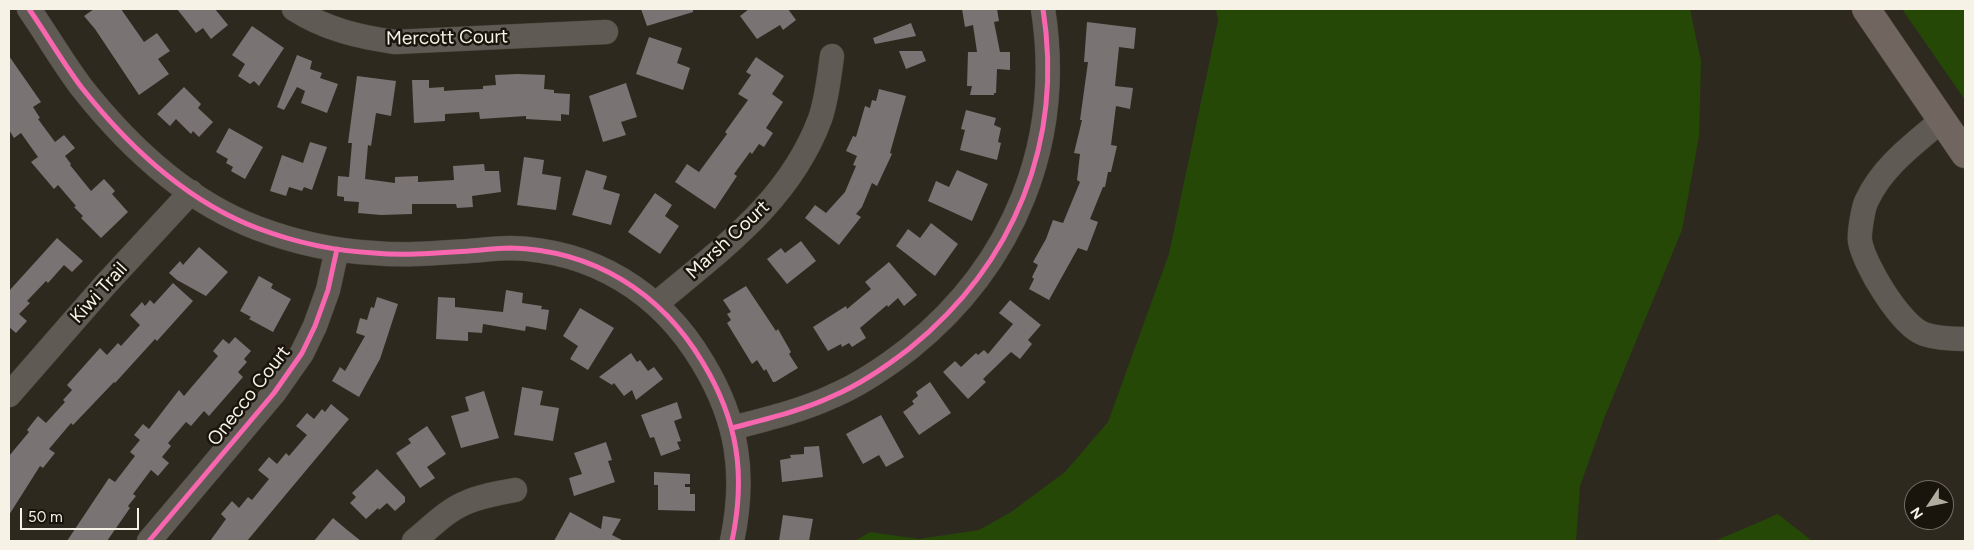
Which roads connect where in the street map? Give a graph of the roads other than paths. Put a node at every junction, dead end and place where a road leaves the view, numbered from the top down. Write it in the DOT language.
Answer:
graph roads {
  1 [pos="29,9"];
  2 [pos="294,9"];
  3 [pos="1043,9"];
  4 [pos="1866,9"];
  5 [pos="606,32"];
  6 [pos="832,56"];
  7 [pos="1942,120"];
  8 [pos="1965,154"];
  9 [pos="191,192"];
  10 [pos="337,249"];
  11 [pos="656,304"];
  12 [pos="1965,339"];
  13 [pos="9,396"];
  14 [pos="732,428"];
  15 [pos="515,490"];
  16 [pos="149,541"];
  17 [pos="414,541"];
  18 [pos="732,541"];
  1 -- 9 [label="street"];
  2 -- 5 [label="street, Mercott Court"];
  3 -- 14 [label="street"];
  4 -- 7 [label="main road"];
  6 -- 11 [label="street, Marsh Court"];
  7 -- 8 [label="main road"];
  7 -- 12 [label="street"];
  9 -- 10 [label="street"];
  9 -- 13 [label="street, Kiwi Trail"];
  10 -- 11 [label="street"];
  10 -- 16 [label="street, Onecco Court"];
  11 -- 14 [label="street"];
  14 -- 18 [label="street"];
  15 -- 17 [label="street"];
}
